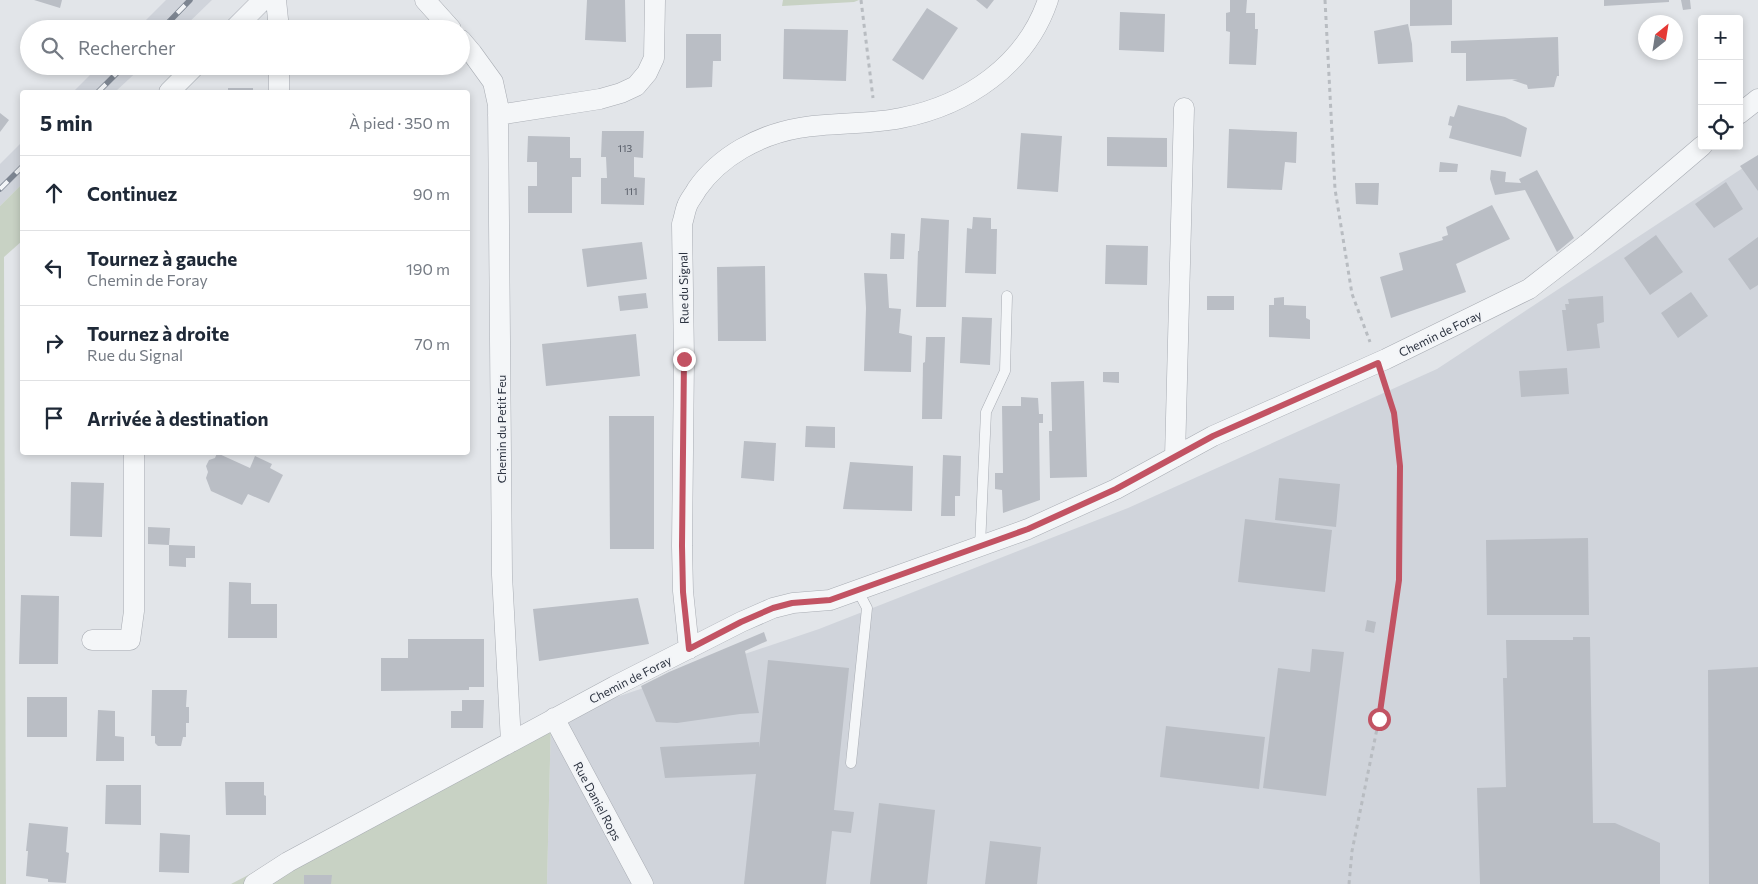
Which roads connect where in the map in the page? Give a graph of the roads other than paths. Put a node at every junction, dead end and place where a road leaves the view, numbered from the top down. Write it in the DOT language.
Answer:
graph roads {
  1 [pos="263,0"];
  2 [pos="276,0"];
  3 [pos="425,0"];
  4 [pos="654,0"];
  5 [pos="1048,0"];
  6 [pos="243,20"];
  7 [pos="278,20"];
  8 [pos="443,20"];
  9 [pos="470,50"];
  10 [pos="186,75"];
  11 [pos="279,75"];
  12 [pos="170,90"];
  13 [pos="279,90"];
  14 [pos="1758,99"];
  15 [pos="1184,108"];
  16 [pos="1743,111"];
  17 [pos="498,115"];
  18 [pos="1698,149"];
  19 [pos="1007,296"];
  20 [pos="134,455"];
  21 [pos="1175,457"];
  22 [pos="980,546"];
  23 [pos="858,591"];
  24 [pos="92,640"];
  25 [pos="689,649"];
  26 [pos="554,718"];
  27 [pos="511,742"];
  28 [pos="850,763"];
  29 [pos="254,884"];
  30 [pos="643,884"];
  1 -- 6 [label="street"];
  2 -- 7 [label="street"];
  3 -- 8 [label="street"];
  4 -- 17 [label="street"];
  5 -- 25 [label="street, Rue du Signal"];
  9 -- 17 [label="street, Chemin du Petit Feu"];
  10 -- 12 [label="street"];
  11 -- 13 [label="street"];
  14 -- 16 [label="street"];
  15 -- 21 [label="street"];
  17 -- 27 [label="street, Chemin du Petit Feu"];
  18 -- 21 [label="street, Chemin de Foray"];
  19 -- 22 [label="lane"];
  20 -- 24 [label="street"];
  21 -- 22 [label="street, Chemin de Foray"];
  22 -- 23 [label="street, Chemin de Foray"];
  23 -- 25 [label="street, Chemin de Foray"];
  23 -- 28 [label="lane"];
  25 -- 26 [label="street, Chemin de Foray"];
  26 -- 27 [label="street, Chemin de Foray"];
  26 -- 30 [label="street, Rue Daniel Rops"];
  27 -- 29 [label="street, Chemin de Foray"];
}
